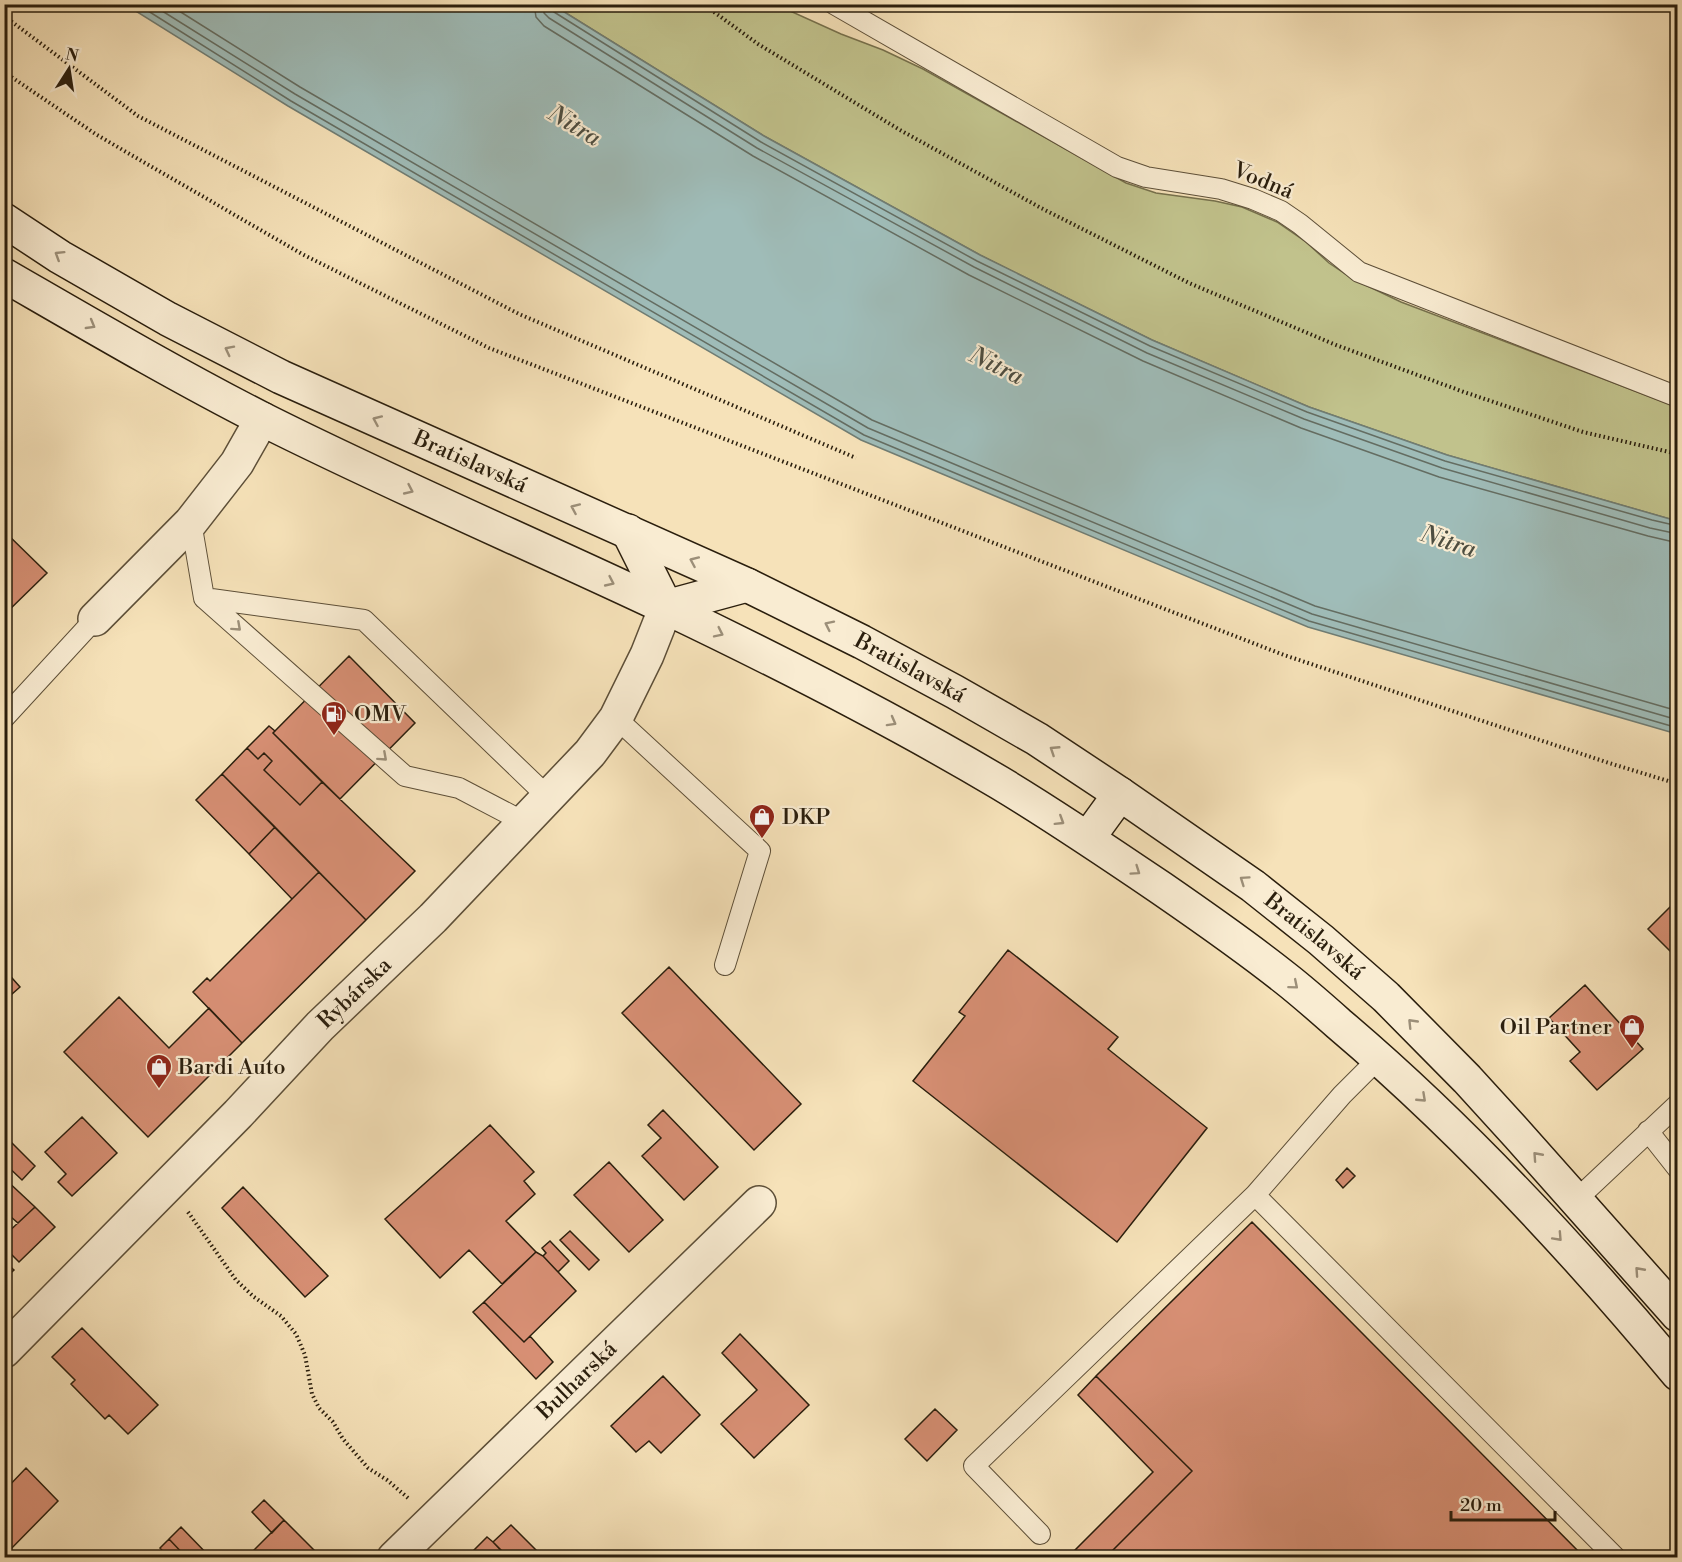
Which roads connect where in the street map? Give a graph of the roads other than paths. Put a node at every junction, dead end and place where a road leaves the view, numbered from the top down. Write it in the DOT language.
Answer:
graph roads {
  1 [pos="834,4"];
  2 [pos="4,220"];
  3 [pos="4,275"];
  4 [pos="281,377"];
  5 [pos="1677,397"];
  6 [pos="262,419"];
  7 [pos="191,522"];
  8 [pos="628,531"];
  9 [pos="747,585"];
  10 [pos="204,597"];
  11 [pos="666,607"];
  12 [pos="95,619"];
  13 [pos="4,718"];
  14 [pos="616,718"];
  15 [pos="1120,794"];
  16 [pos="548,797"];
  17 [pos="524,822"];
  18 [pos="1088,838"];
  19 [pos="725,965"];
  20 [pos="1379,1058"];
  21 [pos="1677,1104"];
  22 [pos="1647,1131"];
  23 [pos="1677,1168"];
  24 [pos="1255,1196"];
  25 [pos="1576,1200"];
  26 [pos="759,1203"];
  27 [pos="1677,1315"];
  28 [pos="4,1351"];
  29 [pos="1677,1374"];
  30 [pos="1040,1533"];
  31 [pos="394,1557"];
  32 [pos="1616,1557"];
  1 -- 5 [label="lane, Vodná"];
  4 -- 2 [label="main road, Bratislavská, one-way"];
  3 -- 6 [label="main road, one-way"];
  4 -- 6 [label="main road"];
  8 -- 4 [label="main road, Bratislavská, one-way"];
  6 -- 7 [label="main road"];
  6 -- 11 [label="main road, one-way"];
  7 -- 10 [label="lane"];
  7 -- 12 [label="main road"];
  9 -- 8 [label="main road, Bratislavská, one-way"];
  8 -- 11 [label="main road"];
  9 -- 11 [label="main road"];
  15 -- 9 [label="main road, Bratislavská, one-way"];
  10 -- 16 [label="lane"];
  10 -- 17 [label="lane, one-way"];
  11 -- 14 [label="main road, Rybárska"];
  11 -- 18 [label="main road, one-way"];
  12 -- 13 [label="lane"];
  14 -- 16 [label="main road, Rybárska"];
  14 -- 19 [label="lane"];
  15 -- 18 [label="main road"];
  25 -- 15 [label="main road, Bratislavská, one-way"];
  16 -- 17 [label="main road, Rybárska"];
  17 -- 28 [label="main road, Rybárska"];
  18 -- 20 [label="main road, one-way"];
  20 -- 24 [label="lane"];
  20 -- 29 [label="main road, one-way"];
  21 -- 22 [label="lane"];
  22 -- 23 [label="lane"];
  22 -- 25 [label="lane"];
  24 -- 30 [label="lane"];
  24 -- 32 [label="lane"];
  27 -- 25 [label="main road, Bratislavská, one-way"];
  26 -- 31 [label="main road, Bulharská"];
}
